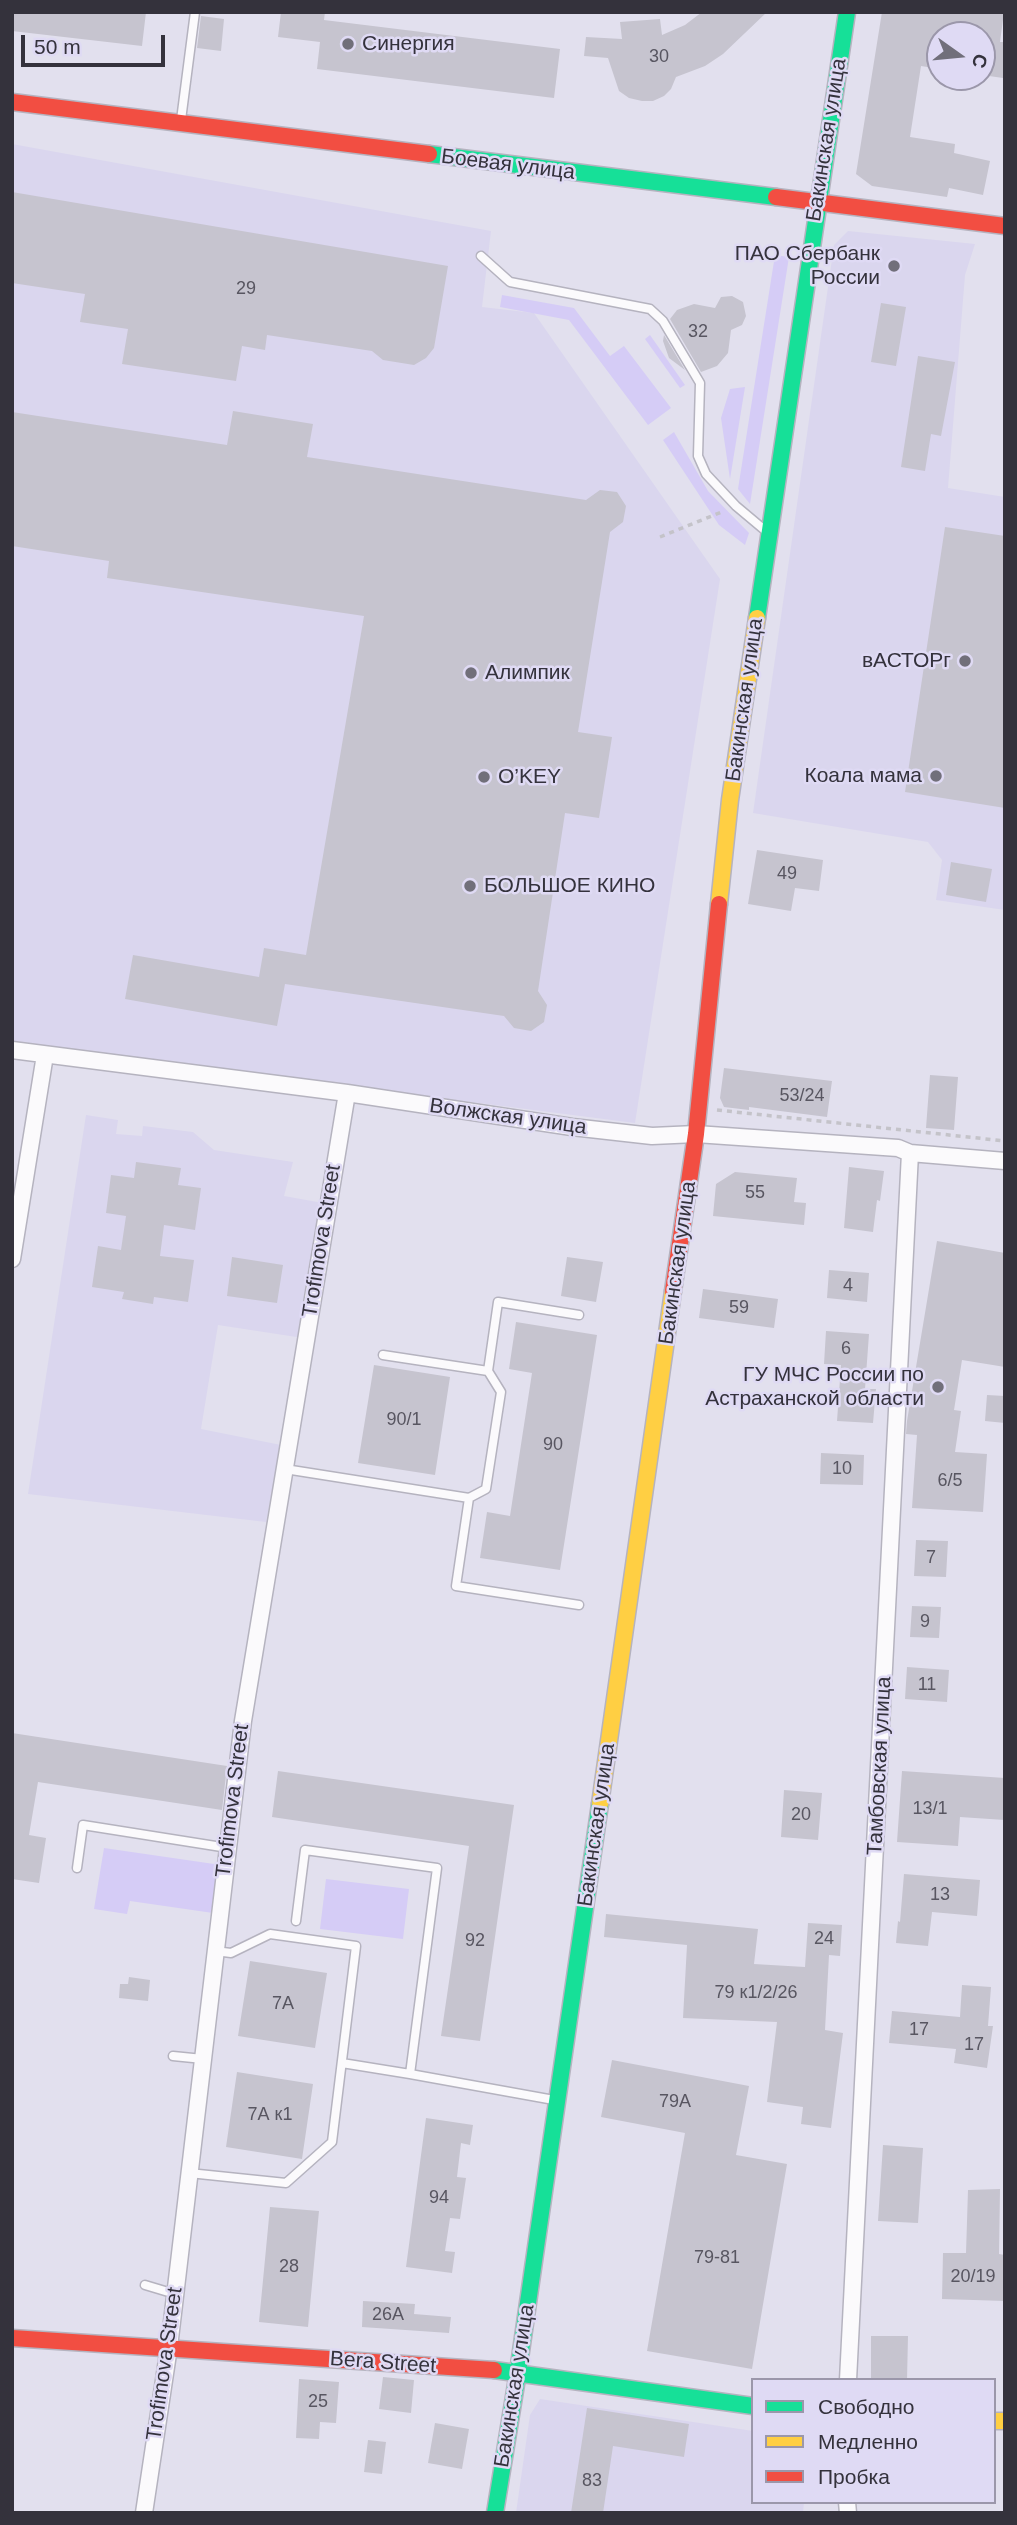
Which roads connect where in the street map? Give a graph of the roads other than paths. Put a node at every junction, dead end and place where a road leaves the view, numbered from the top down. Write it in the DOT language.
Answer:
graph roads {
  1 [pos="195,12"];
  2 [pos="847,12"];
  3 [pos="12,102"];
  4 [pos="181,123"];
  5 [pos="817,204"];
  6 [pos="1005,226"];
  7 [pos="481,256"];
  8 [pos="769,534"];
  9 [pos="12,1051"];
  10 [pos="45,1055"];
  11 [pos="347,1093"];
  12 [pos="696,1134"];
  13 [pos="910,1153"];
  14 [pos="1005,1161"];
  15 [pos="12,1259"];
  16 [pos="579,1315"];
  17 [pos="383,1355"];
  18 [pos="488,1371"];
  19 [pos="285,1469"];
  20 [pos="470,1497"];
  21 [pos="579,1605"];
  22 [pos="228,1849"];
  23 [pos="77,1868"];
  24 [pos="296,1921"];
  25 [pos="215,1951"];
  26 [pos="173,2056"];
  27 [pos="202,2059"];
  28 [pos="342,2063"];
  29 [pos="410,2074"];
  30 [pos="557,2101"];
  31 [pos="189,2174"];
  32 [pos="145,2285"];
  33 [pos="175,2294"];
  34 [pos="12,2338"];
  35 [pos="169,2347"];
  36 [pos="518,2372"];
  37 [pos="848,2378"];
  38 [pos="751,2406"];
  39 [pos="144,2513"];
  40 [pos="495,2513"];
  1 -- 4 [label="lane"];
  2 -- 5 [label="main road, Бакинская улица"];
  3 -- 4 [label="main road, Боевая улица"];
  4 -- 5 [label="main road, Боевая улица"];
  5 -- 6 [label="main road, Боевая улица"];
  5 -- 8 [label="main road, Бакинская улица"];
  7 -- 8 [label="lane"];
  8 -- 12 [label="main road, Бакинская улица"];
  9 -- 10 [label="street, Волжская улица"];
  10 -- 11 [label="street, Волжская улица"];
  10 -- 15 [label="street"];
  11 -- 12 [label="street, Волжская улица"];
  11 -- 19 [label="street, Trofimova Street"];
  12 -- 13 [label="street, Волжская улица"];
  12 -- 30 [label="main road, Бакинская улица"];
  13 -- 14 [label="street, Волжская улица"];
  13 -- 37 [label="street, Тамбовская улица"];
  16 -- 18 [label="lane"];
  17 -- 18 [label="lane"];
  18 -- 20 [label="lane"];
  19 -- 20 [label="lane"];
  19 -- 22 [label="street, Trofimova Street"];
  20 -- 21 [label="lane"];
  22 -- 23 [label="lane"];
  22 -- 25 [label="street, Trofimova Street"];
  24 -- 29 [label="lane"];
  25 -- 27 [label="street, Trofimova Street"];
  25 -- 28 [label="lane"];
  26 -- 27 [label="lane"];
  27 -- 31 [label="street, Trofimova Street"];
  28 -- 29 [label="lane"];
  28 -- 31 [label="lane"];
  29 -- 30 [label="lane"];
  30 -- 36 [label="main road, Бакинская улица"];
  31 -- 33 [label="street, Trofimova Street"];
  32 -- 33 [label="lane"];
  33 -- 35 [label="street, Trofimova Street"];
  34 -- 35 [label="main road, Bera Street"];
  35 -- 36 [label="main road, Bera Street"];
  35 -- 39 [label="street, Trofimova Street"];
  36 -- 38 [label="main road, Bera Street"];
  36 -- 40 [label="main road, Бакинская улица"];
}
